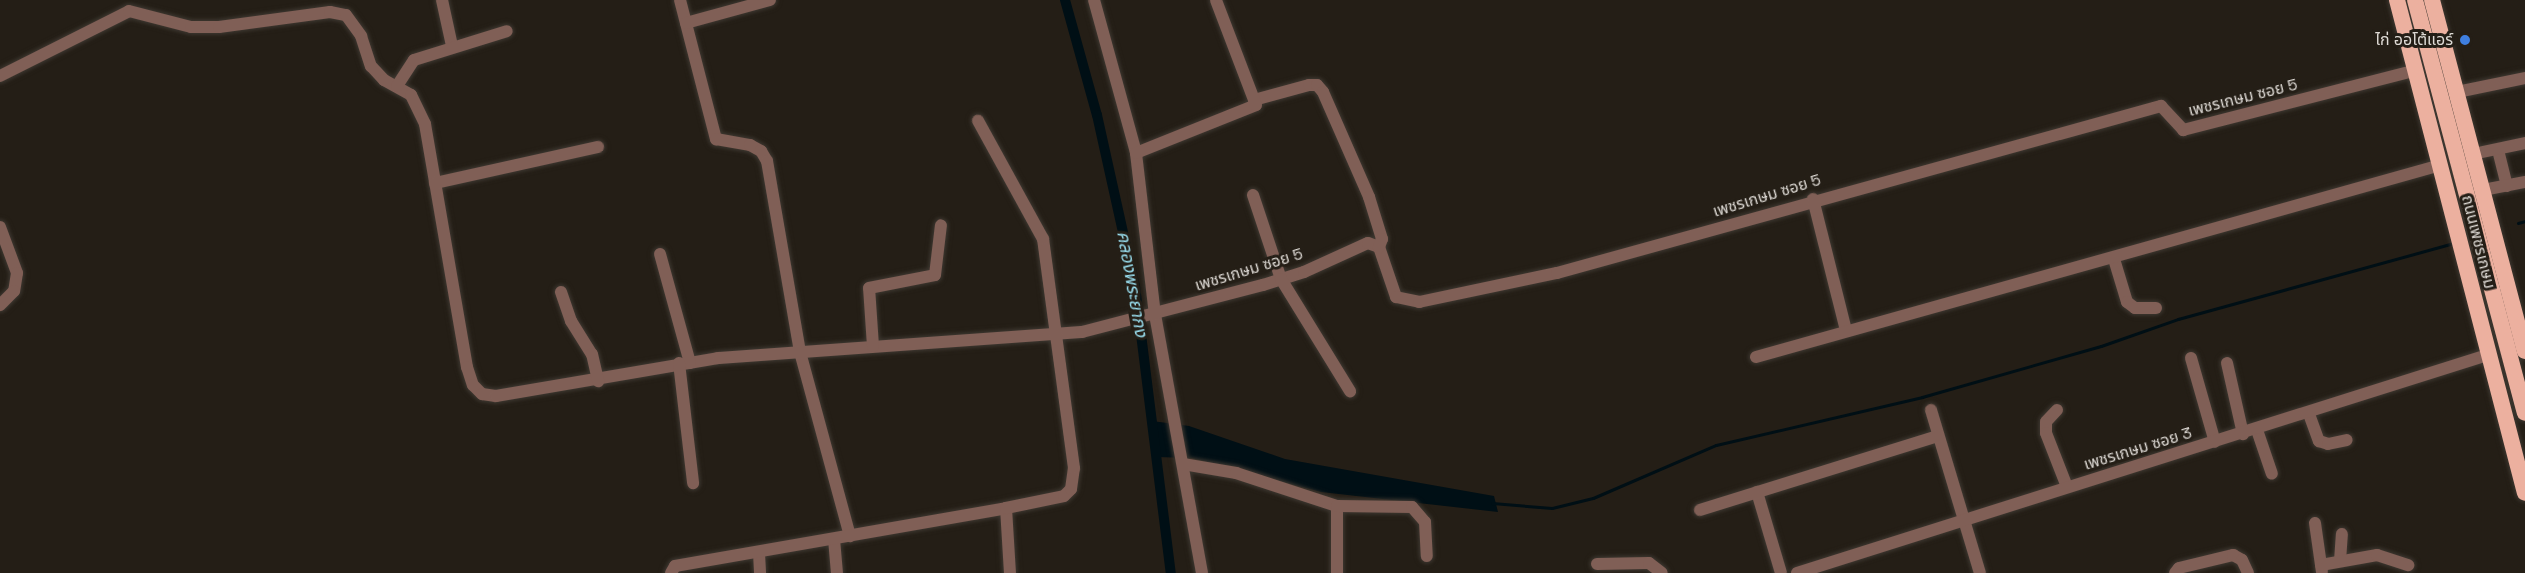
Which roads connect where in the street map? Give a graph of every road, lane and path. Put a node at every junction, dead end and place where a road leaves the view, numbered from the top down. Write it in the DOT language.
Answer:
graph roads {
  1 [pos="442,0"];
  2 [pos="680,0"];
  3 [pos="770,0"];
  4 [pos="1094,0"];
  5 [pos="1216,0"];
  6 [pos="2392,0"];
  7 [pos="2397,0"];
  8 [pos="2415,0"];
  9 [pos="2432,0"];
  10 [pos="686,23"];
  11 [pos="507,31"];
  12 [pos="452,46"];
  13 [pos="2410,50"];
  14 [pos="2416,70"];
  15 [pos="0,76"];
  16 [pos="2525,78"];
  17 [pos="397,86"];
  18 [pos="2457,93"];
  19 [pos="1254,100"];
  20 [pos="978,121"];
  21 [pos="2525,143"];
  22 [pos="598,147"];
  23 [pos="2498,150"];
  24 [pos="1136,153"];
  25 [pos="2474,154"];
  26 [pos="2440,165"];
  27 [pos="2525,182"];
  28 [pos="435,183"];
  29 [pos="2506,186"];
  30 [pos="2483,190"];
  31 [pos="1253,195"];
  32 [pos="1813,199"];
  33 [pos="941,225"];
  34 [pos="0,227"];
  35 [pos="1379,246"];
  36 [pos="660,254"];
  37 [pos="2114,259"];
  38 [pos="1281,279"];
  39 [pos="561,292"];
  40 [pos="0,305"];
  41 [pos="2156,308"];
  42 [pos="1153,316"];
  43 [pos="1846,330"];
  44 [pos="1056,334"];
  45 [pos="873,346"];
  46 [pos="2525,351"];
  47 [pos="800,352"];
  48 [pos="2487,355"];
  49 [pos="1756,357"];
  50 [pos="2191,358"];
  51 [pos="685,363"];
  52 [pos="2227,363"];
  53 [pos="598,381"];
  54 [pos="1350,391"];
  55 [pos="1930,410"];
  56 [pos="2057,410"];
  57 [pos="2525,413"];
  58 [pos="2309,414"];
  59 [pos="2257,430"];
  60 [pos="2243,434"];
  61 [pos="1938,436"];
  62 [pos="2347,440"];
  63 [pos="2215,442"];
  64 [pos="1183,464"];
  65 [pos="2272,474"];
  66 [pos="693,483"];
  67 [pos="2067,487"];
  68 [pos="1757,492"];
  69 [pos="2525,493"];
  70 [pos="1337,506"];
  71 [pos="1006,508"];
  72 [pos="1700,510"];
  73 [pos="1964,518"];
  74 [pos="2315,523"];
  75 [pos="2342,534"];
  76 [pos="850,536"];
  77 [pos="834,539"];
  78 [pos="759,553"];
  79 [pos="1427,556"];
  80 [pos="2340,561"];
  81 [pos="1597,564"];
  82 [pos="2408,565"];
  83 [pos="2321,569"];
  84 [pos="671,573"];
  85 [pos="760,573"];
  86 [pos="837,573"];
  87 [pos="1010,573"];
  88 [pos="1202,573"];
  89 [pos="1337,573"];
  90 [pos="1662,573"];
  91 [pos="1781,573"];
  92 [pos="1797,573"];
  93 [pos="1980,573"];
  94 [pos="2175,573"];
  95 [pos="2248,573"];
  1 -- 12 [label="street"];
  2 -- 10 [label="street"];
  3 -- 10 [label="street"];
  4 -- 24 [label="street"];
  5 -- 19 [label="street"];
  6 -- 13 [label="highway"];
  7 -- 13 [label="highway, ถนนเพชรเกษม"];
  8 -- 57 [label="highway"];
  9 -- 18 [label="highway, ถนนเพชรเกษม"];
  10 -- 47 [label="street"];
  11 -- 12 [label="street"];
  12 -- 17 [label="street"];
  13 -- 14 [label="highway, ถนนเพชรเกษม"];
  14 -- 26 [label="highway, ถนนเพชรเกษม"];
  14 -- 32 [label="street, เพชรเกษม ซอย 5"];
  15 -- 17 [label="street"];
  16 -- 18 [label="street"];
  17 -- 28 [label="street"];
  18 -- 25 [label="highway, ถนนเพชรเกษม"];
  19 -- 24 [label="street"];
  19 -- 35 [label="street"];
  20 -- 44 [label="street"];
  21 -- 23 [label="street"];
  22 -- 28 [label="street"];
  23 -- 25 [label="street"];
  23 -- 29 [label="street"];
  24 -- 42 [label="street"];
  25 -- 30 [label="highway, ถนนเพชรเกษม"];
  26 -- 37 [label="street"];
  26 -- 48 [label="highway, ถนนเพชรเกษม"];
  27 -- 29 [label="street"];
  28 -- 53 [label="street, เพชรเกษม ซอย 5"];
  29 -- 30 [label="street"];
  30 -- 46 [label="highway, ถนนเพชรเกษม"];
  31 -- 38 [label="street"];
  32 -- 35 [label="street, เพชรเกษม ซอย 5"];
  32 -- 43 [label="street"];
  33 -- 45 [label="street"];
  34 -- 40 [label="street"];
  35 -- 38 [label="street, เพชรเกษม ซอย 5"];
  36 -- 51 [label="street"];
  37 -- 41 [label="street"];
  37 -- 43 [label="street"];
  38 -- 42 [label="street, เพชรเกษม ซอย 5"];
  38 -- 54 [label="street"];
  39 -- 53 [label="street"];
  42 -- 44 [label="street, เพชรเกษม ซอย 5"];
  42 -- 64 [label="street"];
  43 -- 49 [label="street"];
  44 -- 45 [label="street, เพชรเกษม ซอย 5"];
  44 -- 71 [label="street"];
  45 -- 47 [label="street, เพชรเกษม ซอย 5"];
  47 -- 51 [label="street, เพชรเกษม ซอย 5"];
  47 -- 76 [label="street"];
  48 -- 58 [label="street, เพชรเกษม ซอย 3"];
  48 -- 69 [label="highway, ถนนเพชรเกษม"];
  50 -- 63 [label="street"];
  51 -- 53 [label="street, เพชรเกษม ซอย 5"];
  51 -- 66 [label="street"];
  52 -- 60 [label="street"];
  55 -- 61 [label="street"];
  56 -- 67 [label="street"];
  58 -- 59 [label="street, เพชรเกษม ซอย 3"];
  58 -- 62 [label="street"];
  59 -- 60 [label="street, เพชรเกษม ซอย 3"];
  59 -- 65 [label="street"];
  60 -- 63 [label="street, เพชรเกษม ซอย 3"];
  61 -- 68 [label="street"];
  61 -- 73 [label="street"];
  63 -- 67 [label="street, เพชรเกษม ซอย 3"];
  64 -- 70 [label="street"];
  64 -- 88 [label="street"];
  67 -- 73 [label="street, เพชรเกษม ซอย 3"];
  68 -- 72 [label="street"];
  68 -- 91 [label="street"];
  70 -- 79 [label="street"];
  70 -- 89 [label="street"];
  71 -- 76 [label="street"];
  71 -- 87 [label="street"];
  73 -- 92 [label="street, เพชรเกษม ซอย 3"];
  73 -- 93 [label="street"];
  74 -- 83 [label="street"];
  75 -- 80 [label="street"];
  76 -- 77 [label="street"];
  77 -- 78 [label="street"];
  77 -- 86 [label="street"];
  78 -- 84 [label="street"];
  78 -- 85 [label="street"];
  80 -- 82 [label="street"];
  80 -- 83 [label="street"];
  81 -- 90 [label="street"];
  94 -- 95 [label="street"];
}
